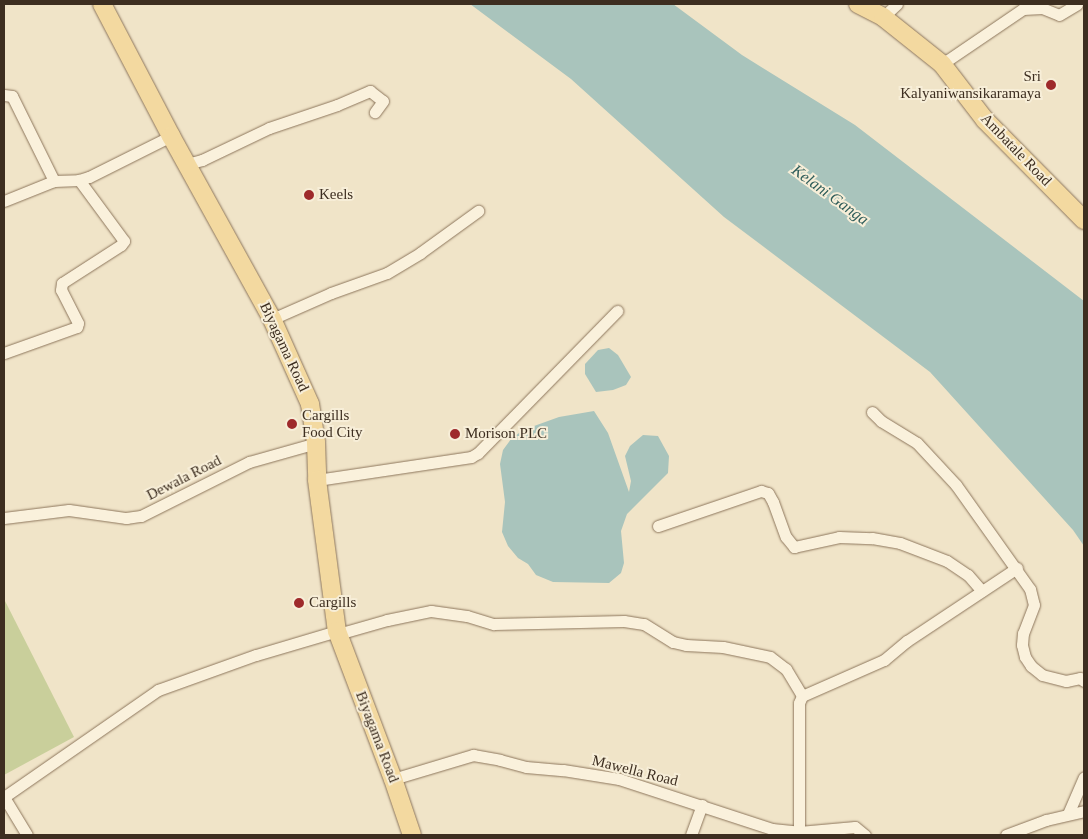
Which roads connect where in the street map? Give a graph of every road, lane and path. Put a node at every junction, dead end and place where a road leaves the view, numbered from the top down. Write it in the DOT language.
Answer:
graph roads {
  1 [pos="102,4"];
  2 [pos="858,4"];
  3 [pos="898,4"];
  4 [pos="1077,4"];
  5 [pos="883,16"];
  6 [pos="942,64"];
  7 [pos="4,95"];
  8 [pos="375,112"];
  9 [pos="171,136"];
  10 [pos="187,164"];
  11 [pos="79,180"];
  12 [pos="54,182"];
  13 [pos="4,201"];
  14 [pos="478,211"];
  15 [pos="1084,220"];
  16 [pos="617,311"];
  17 [pos="272,319"];
  18 [pos="4,353"];
  19 [pos="872,412"];
  20 [pos="316,443"];
  21 [pos="317,480"];
  22 [pos="4,518"];
  23 [pos="658,526"];
  24 [pos="1017,568"];
  25 [pos="982,591"];
  26 [pos="337,633"];
  27 [pos="1084,681"];
  28 [pos="802,696"];
  29 [pos="1084,776"];
  30 [pos="393,778"];
  31 [pos="4,797"];
  32 [pos="702,805"];
  33 [pos="1084,811"];
  34 [pos="1068,814"];
  35 [pos="799,832"];
  36 [pos="27,835"];
  37 [pos="412,835"];
  38 [pos="690,835"];
  39 [pos="865,835"];
  40 [pos="1006,835"];
  1 -- 9 [label="main road, Biyagama Road"];
  2 -- 5 [label="main road, Ambatale Road"];
  3 -- 5 [label="street"];
  4 -- 6 [label="street"];
  5 -- 6 [label="main road, Ambatale Road"];
  6 -- 15 [label="main road, Ambatale Road"];
  7 -- 12 [label="street"];
  8 -- 10 [label="street"];
  9 -- 10 [label="main road, Biyagama Road"];
  9 -- 11 [label="street"];
  10 -- 17 [label="main road, Biyagama Road"];
  11 -- 12 [label="street"];
  11 -- 18 [label="street"];
  12 -- 13 [label="street"];
  14 -- 17 [label="street"];
  16 -- 21 [label="street"];
  17 -- 20 [label="main road, Biyagama Road"];
  19 -- 24 [label="street"];
  20 -- 21 [label="main road, Biyagama Road"];
  20 -- 22 [label="street, Dewala Road"];
  21 -- 26 [label="main road, Biyagama Road"];
  23 -- 25 [label="street"];
  24 -- 25 [label="street"];
  24 -- 27 [label="street"];
  25 -- 28 [label="street"];
  26 -- 28 [label="street"];
  26 -- 30 [label="main road, Biyagama Road"];
  26 -- 31 [label="street"];
  28 -- 35 [label="street"];
  29 -- 34 [label="street"];
  30 -- 32 [label="street, Mawella Road"];
  30 -- 37 [label="main road, Biyagama Road"];
  31 -- 36 [label="street"];
  32 -- 35 [label="street, Mawella Road"];
  32 -- 38 [label="street"];
  33 -- 34 [label="street"];
  34 -- 40 [label="street"];
  35 -- 39 [label="street, Mawella Road"];
}
